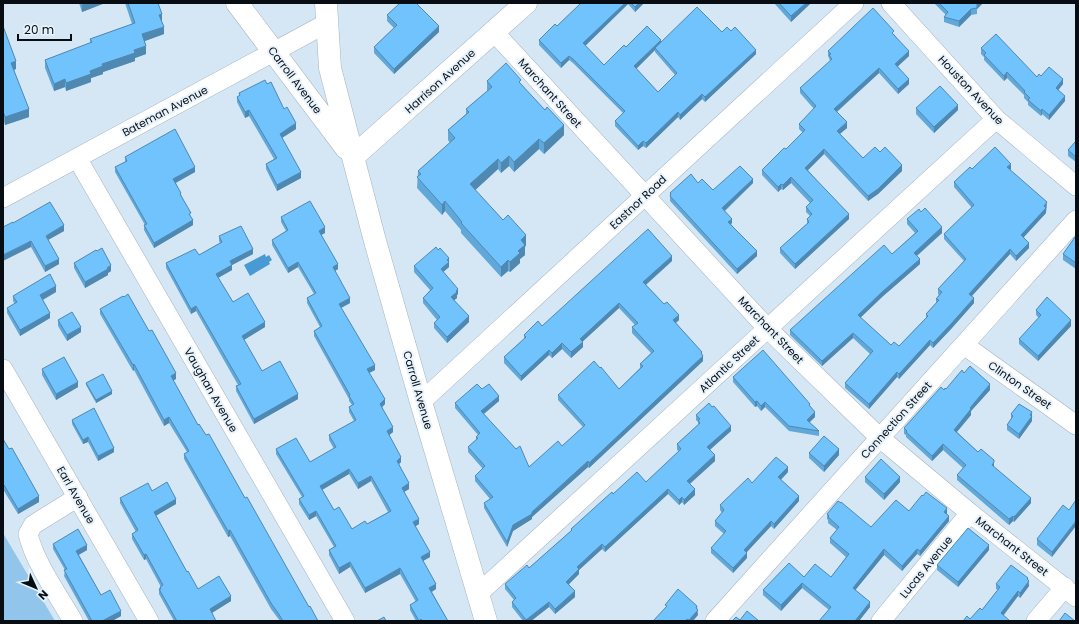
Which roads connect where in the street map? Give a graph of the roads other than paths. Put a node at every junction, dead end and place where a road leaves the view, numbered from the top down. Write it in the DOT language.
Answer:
graph roads {
  1 [pos="237,3"];
  2 [pos="526,3"];
  3 [pos="854,3"];
  4 [pos="891,3"];
  5 [pos="326,13"];
  6 [pos="494,32"];
  7 [pos="274,51"];
  8 [pos="996,119"];
  9 [pos="353,157"];
  10 [pos="77,158"];
  11 [pos="1076,186"];
  12 [pos="645,196"];
  13 [pos="3,198"];
  14 [pos="1076,220"];
  15 [pos="768,329"];
  16 [pos="964,345"];
  17 [pos="3,368"];
  18 [pos="421,402"];
  19 [pos="1076,425"];
  20 [pos="880,438"];
  21 [pos="78,498"];
  22 [pos="970,513"];
  23 [pos="1070,592"];
  24 [pos="479,593"];
  25 [pos="73,621"];
  26 [pos="149,621"];
  27 [pos="345,621"];
  28 [pos="486,621"];
  29 [pos="715,621"];
  30 [pos="881,621"];
  31 [pos="1036,621"];
  1 -- 7 [label="street, Carroll Avenue"];
  2 -- 6 [label="street, Harrison Avenue"];
  3 -- 12 [label="street, Eastnor Road"];
  4 -- 8 [label="street, Houston Avenue"];
  5 -- 7 [label="street, Bateman Avenue"];
  5 -- 9 [label="street, Carroll Avenue"];
  6 -- 9 [label="street, Harrison Avenue"];
  6 -- 12 [label="street, Marchant Street"];
  7 -- 9 [label="street, Carroll Avenue"];
  7 -- 10 [label="street, Bateman Avenue"];
  8 -- 11 [label="street, Houston Avenue"];
  8 -- 15 [label="street, Atlantic Street"];
  9 -- 18 [label="street, Carroll Avenue"];
  10 -- 13 [label="street, Bateman Avenue"];
  10 -- 27 [label="street, Vaughan Avenue"];
  12 -- 15 [label="street, Marchant Street"];
  12 -- 18 [label="street, Eastnor Road"];
  14 -- 16 [label="street, Connection Street"];
  15 -- 20 [label="street, Marchant Street"];
  15 -- 24 [label="street, Atlantic Street"];
  16 -- 19 [label="street, Clinton Street"];
  16 -- 20 [label="street, Connection Street"];
  17 -- 21 [label="street, Earl Avenue"];
  18 -- 24 [label="street, Carroll Avenue"];
  20 -- 22 [label="street, Marchant Street"];
  20 -- 29 [label="street, Connection Street"];
  21 -- 25 [label="street"];
  21 -- 26 [label="street, Earl Avenue"];
  22 -- 23 [label="street, Marchant Street"];
  22 -- 30 [label="street, Lucas Avenue"];
  23 -- 31 [label="street"];
  24 -- 28 [label="street, Carroll Avenue"];
}
